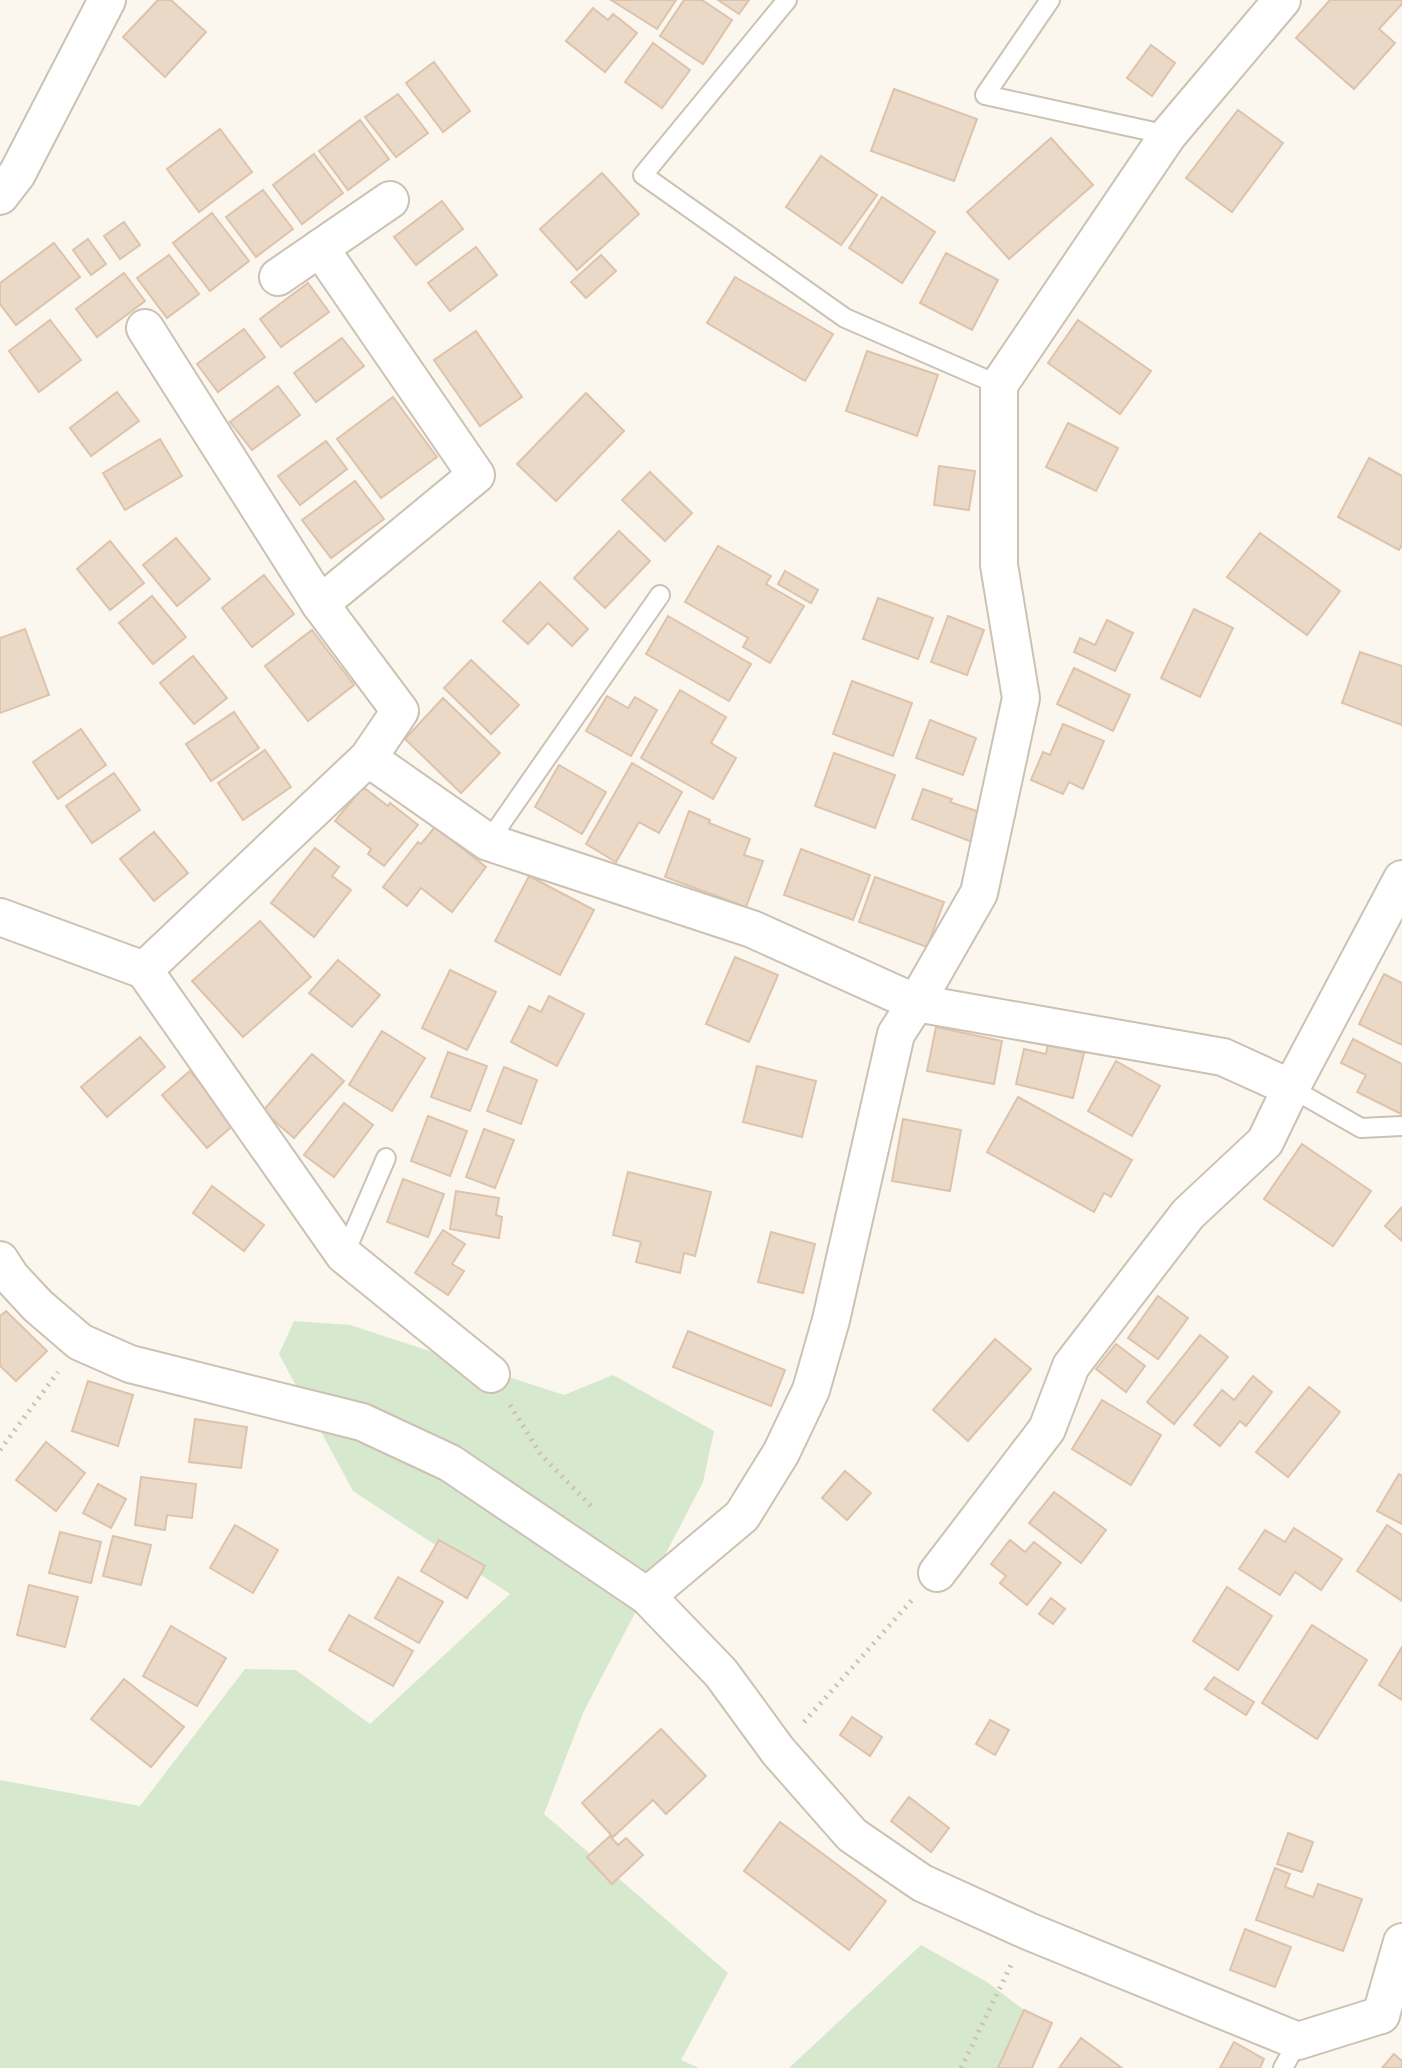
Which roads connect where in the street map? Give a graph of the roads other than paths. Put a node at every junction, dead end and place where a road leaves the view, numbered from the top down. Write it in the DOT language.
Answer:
graph roads {
  1 [pos="107,0"];
  2 [pos="787,0"];
  3 [pos="1050,0"];
  4 [pos="1282,0"];
  5 [pos="1168,135"];
  6 [pos="0,196"];
  7 [pos="390,200"];
  8 [pos="320,248"];
  9 [pos="278,277"];
  10 [pos="145,328"];
  11 [pos="999,385"];
  12 [pos="660,595"];
  13 [pos="320,604"];
  14 [pos="368,758"];
  15 [pos="488,842"];
  16 [pos="1402,879"];
  17 [pos="0,917"];
  18 [pos="144,970"];
  19 [pos="916,1003"];
  20 [pos="1291,1088"];
  21 [pos="1402,1126"];
  22 [pos="386,1158"];
  23 [pos="344,1255"];
  24 [pos="0,1260"];
  25 [pos="491,1374"];
  26 [pos="937,1573"];
  27 [pos="647,1596"];
  28 [pos="1402,1942"];
  29 [pos="1392,2022"];
  30 [pos="1291,2054"];
  1 -- 6 [label="street"];
  2 -- 11 [label="lane"];
  3 -- 5 [label="lane"];
  4 -- 5 [label="street"];
  5 -- 11 [label="street"];
  7 -- 8 [label="street"];
  8 -- 9 [label="street"];
  8 -- 13 [label="street"];
  10 -- 13 [label="street"];
  11 -- 19 [label="street"];
  12 -- 15 [label="lane"];
  13 -- 14 [label="street"];
  14 -- 15 [label="street"];
  14 -- 18 [label="street"];
  15 -- 19 [label="street"];
  16 -- 20 [label="street"];
  17 -- 18 [label="street"];
  18 -- 23 [label="street"];
  19 -- 20 [label="street"];
  19 -- 27 [label="street"];
  20 -- 21 [label="lane"];
  20 -- 26 [label="street"];
  22 -- 23 [label="lane"];
  23 -- 25 [label="street"];
  24 -- 27 [label="street"];
  27 -- 30 [label="street"];
  28 -- 29 [label="street"];
  29 -- 30 [label="street"];
}
